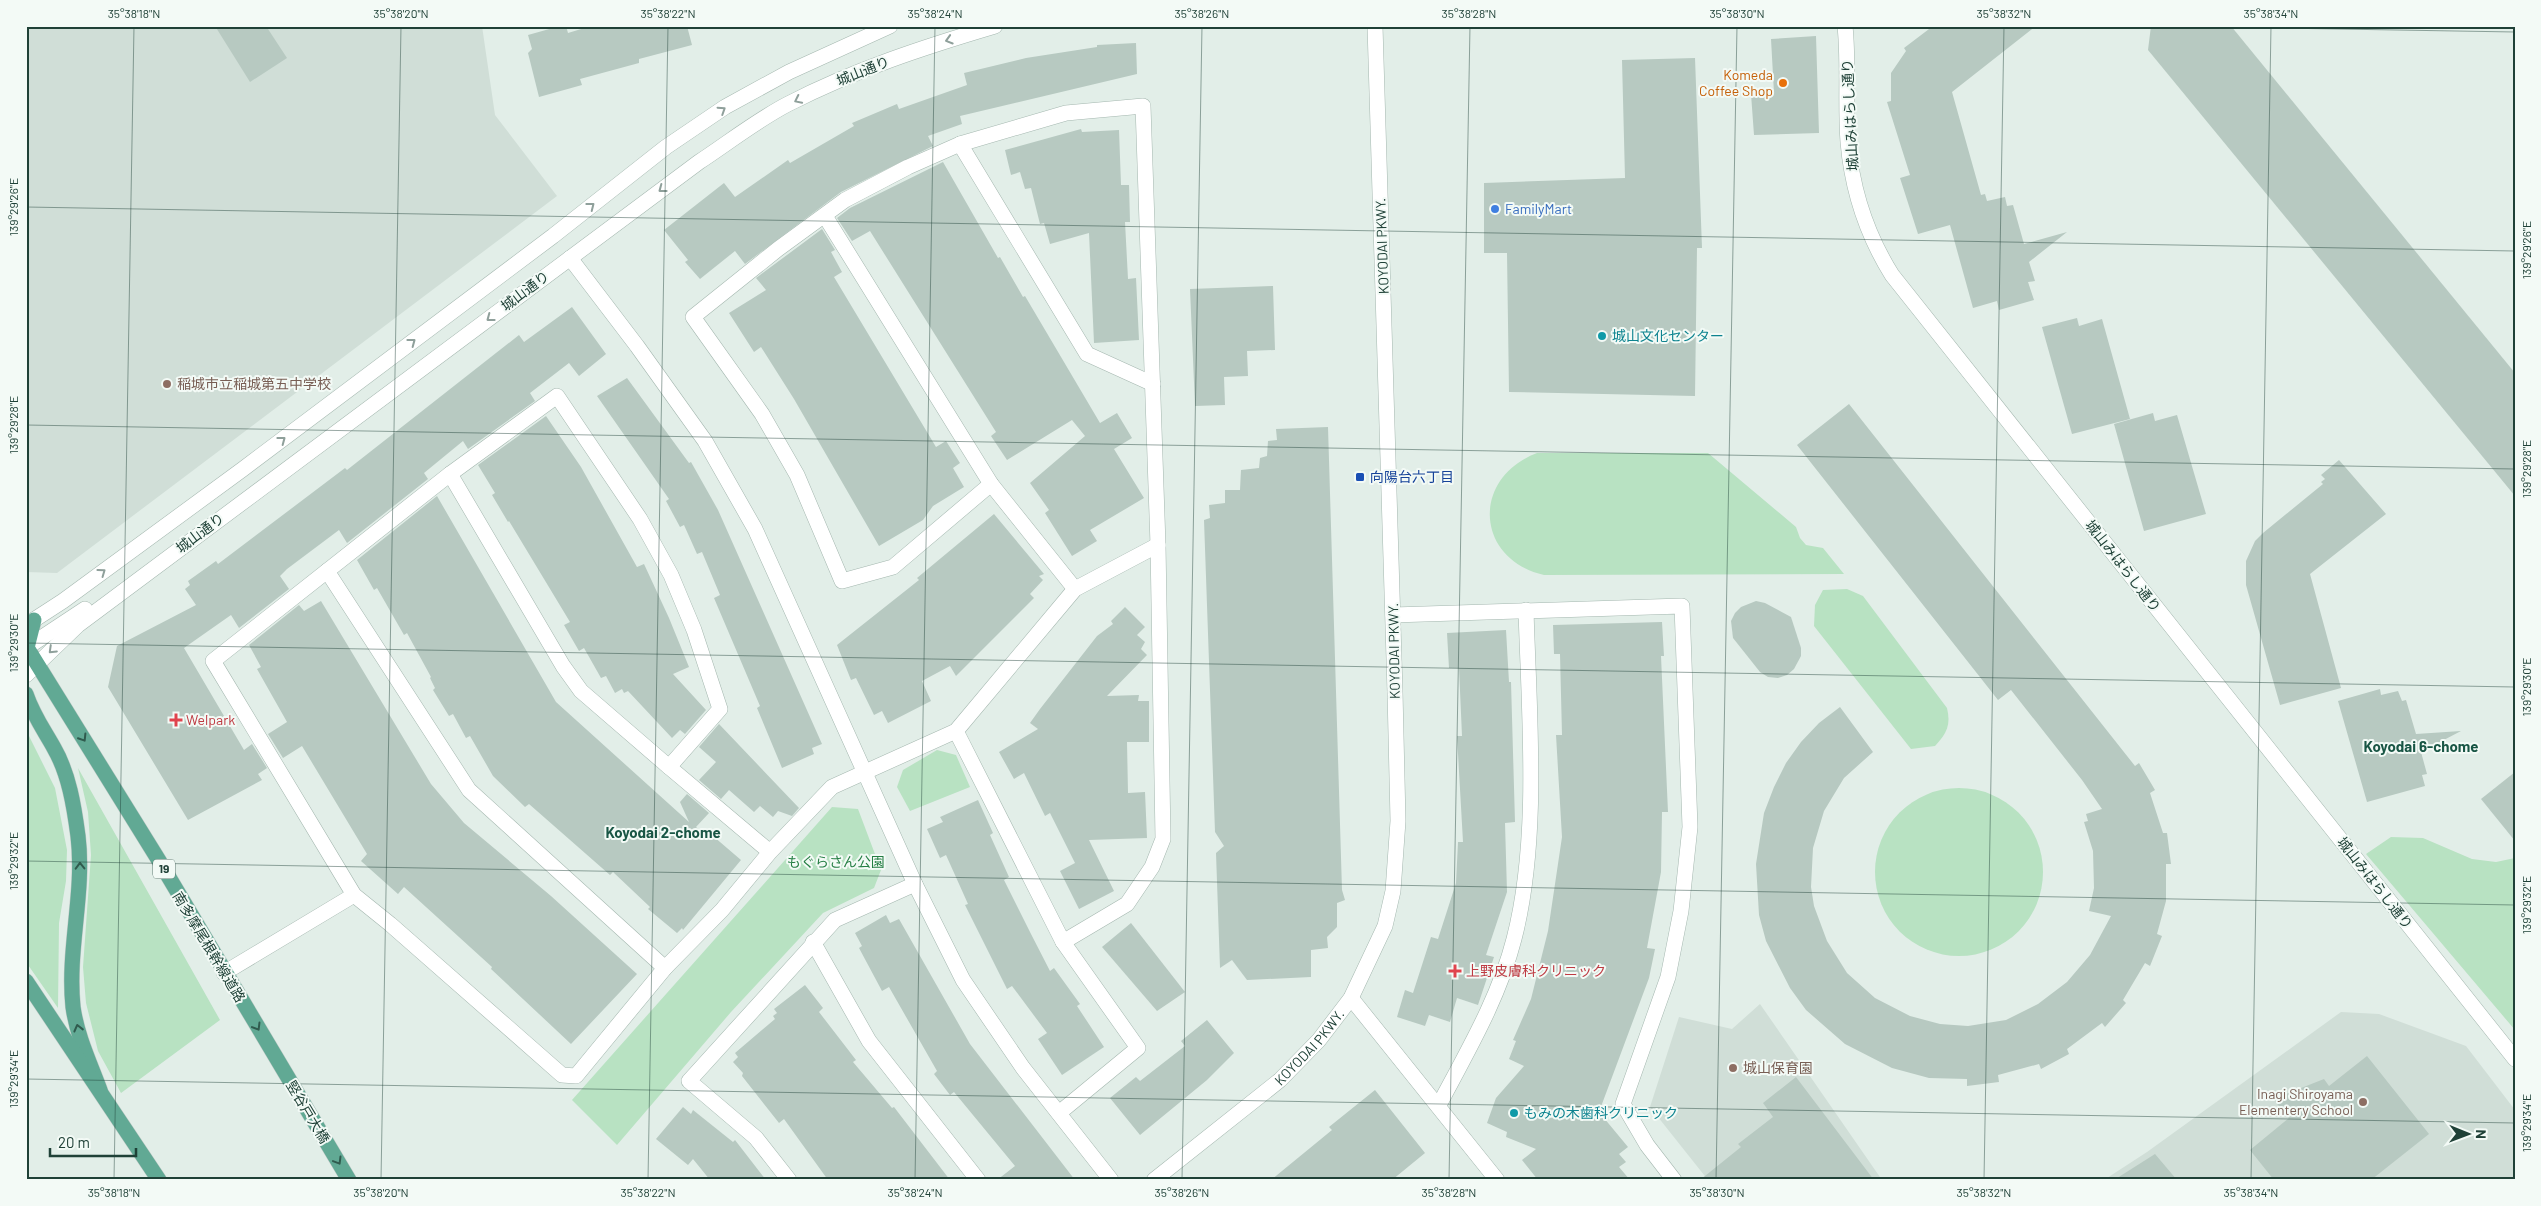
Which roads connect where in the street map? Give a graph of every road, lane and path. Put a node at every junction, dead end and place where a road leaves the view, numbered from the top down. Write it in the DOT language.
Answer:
graph roads {
  1 [pos="890,26"];
  2 [pos="995,26"];
  3 [pos="1375,26"];
  4 [pos="1845,26"];
  5 [pos="960,144"];
  6 [pos="825,216"];
  7 [pos="570,258"];
  8 [pos="1153,384"];
  9 [pos="450,474"];
  10 [pos="991,484"];
  11 [pos="206,530"];
  12 [pos="1158,545"];
  13 [pos="327,571"];
  14 [pos="1075,589"];
  15 [pos="1526,610"];
  16 [pos="1393,615"];
  17 [pos="30,623"];
  18 [pos="26,649"];
  19 [pos="38,664"];
  20 [pos="26,675"];
  21 [pos="26,680"];
  22 [pos="49,682"];
  23 [pos="26,694"];
  24 [pos="956,730"];
  25 [pos="668,767"];
  26 [pos="865,771"];
  27 [pos="770,852"];
  28 [pos="915,884"];
  29 [pos="354,896"];
  30 [pos="813,942"];
  31 [pos="1063,942"];
  32 [pos="666,968"];
  33 [pos="224,972"];
  34 [pos="26,981"];
  35 [pos="1351,998"];
  36 [pos="267,1044"];
  37 [pos="2515,1059"];
  38 [pos="100,1090"];
  39 [pos="1439,1105"];
  40 [pos="1059,1113"];
  41 [pos="159,1180"];
  42 [pos="349,1180"];
  43 [pos="789,1180"];
  44 [pos="978,1180"];
  45 [pos="1112,1180"];
  46 [pos="1154,1180"];
  47 [pos="1497,1180"];
  48 [pos="1674,1180"];
  17 -- 1 [label="street, 城山通り, one-way"];
  2 -- 7 [label="street, 城山通り, one-way"];
  3 -- 16 [label="street, KOYODAI PKWY."];
  4 -- 37 [label="street, 城山みはらし通り"];
  5 -- 6 [label="street"];
  5 -- 8 [label="street"];
  5 -- 8 [label="street"];
  6 -- 10 [label="street"];
  6 -- 10 [label="street"];
  7 -- 11 [label="street, 城山通り, one-way"];
  7 -- 26 [label="street"];
  8 -- 12 [label="street"];
  9 -- 13 [label="street"];
  9 -- 25 [label="street"];
  9 -- 25 [label="street"];
  10 -- 14 [label="street"];
  11 -- 18 [label="street"];
  11 -- 19 [label="street, 城山通り, one-way"];
  12 -- 14 [label="street"];
  12 -- 31 [label="street"];
  13 -- 29 [label="street"];
  13 -- 32 [label="street"];
  14 -- 24 [label="street"];
  15 -- 16 [label="street"];
  15 -- 39 [label="street"];
  15 -- 48 [label="street"];
  16 -- 35 [label="street, KOYODAI PKWY."];
  17 -- 18 [label="main road"];
  18 -- 19 [label="main road, 南多摩尾根幹線道路"];
  19 -- 20 [label="street, 城山通り"];
  19 -- 22 [label="main road, 南多摩尾根幹線道路"];
  21 -- 22 [label="street"];
  22 -- 33 [label="main road, 南多摩尾根幹線道路 / 19, one-way"];
  38 -- 23 [label="main road, one-way"];
  24 -- 26 [label="street"];
  24 -- 31 [label="street"];
  25 -- 27 [label="street"];
  26 -- 27 [label="street"];
  26 -- 28 [label="street"];
  27 -- 32 [label="street"];
  28 -- 30 [label="street"];
  28 -- 40 [label="street"];
  29 -- 32 [label="street"];
  29 -- 33 [label="street"];
  30 -- 43 [label="street"];
  30 -- 44 [label="street"];
  31 -- 40 [label="street"];
  33 -- 36 [label="main road, 南多摩尾根幹線道路 / 19, one-way"];
  34 -- 38 [label="main road"];
  35 -- 39 [label="street"];
  35 -- 46 [label="street, KOYODAI PKWY."];
  36 -- 42 [label="main road, 竪谷戸大橋 / 19, one-way"];
  38 -- 41 [label="main road"];
  39 -- 47 [label="street"];
  40 -- 45 [label="street"];
}
